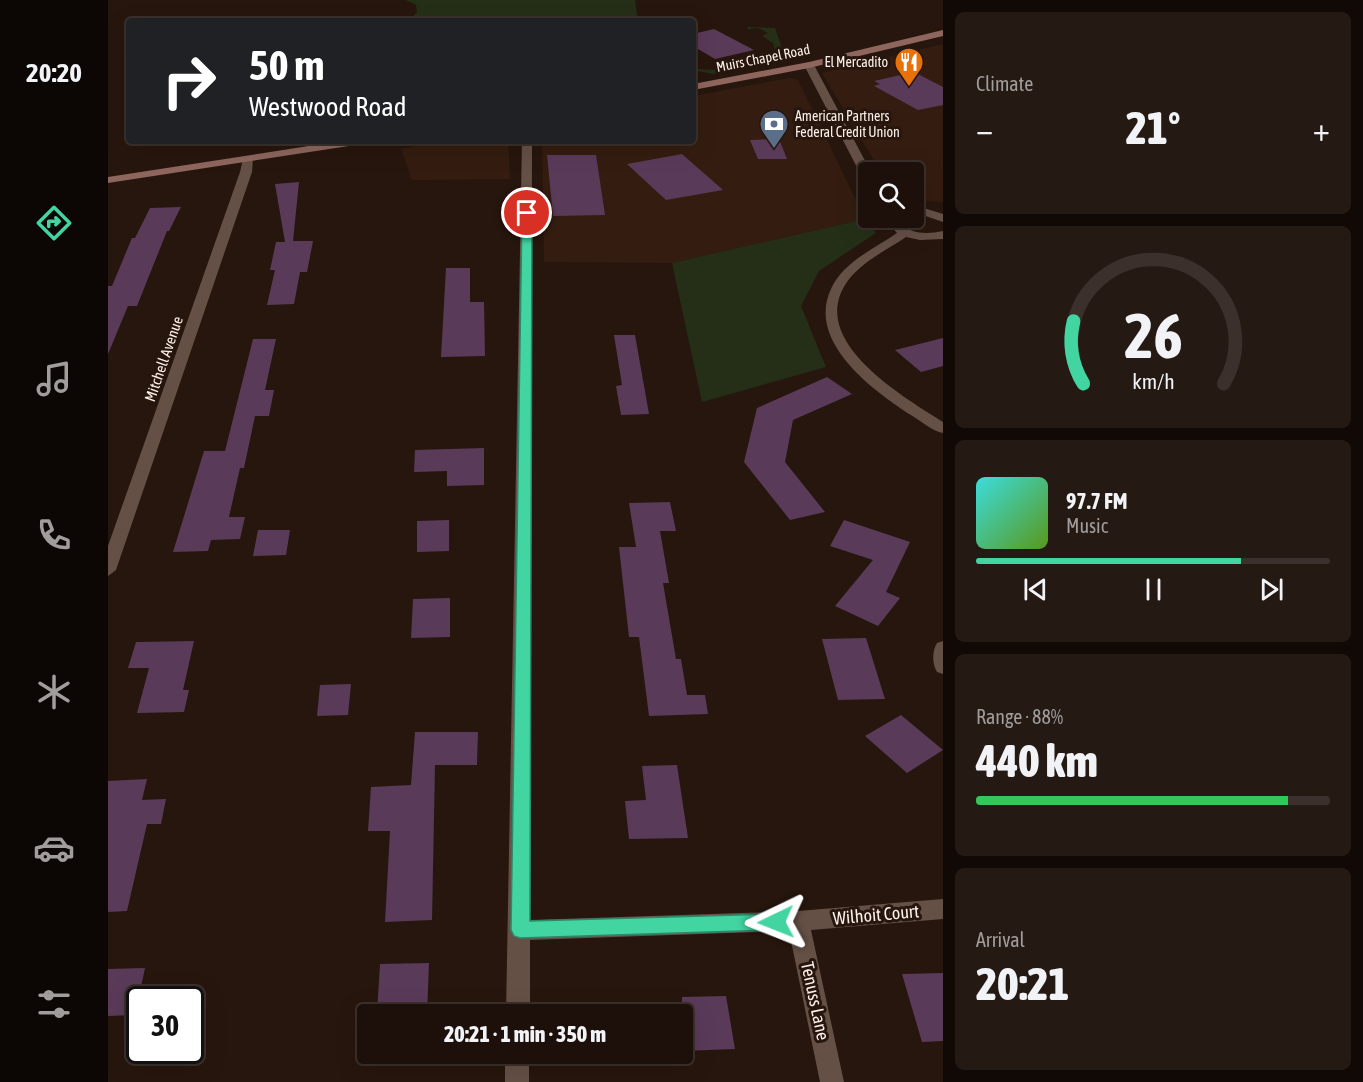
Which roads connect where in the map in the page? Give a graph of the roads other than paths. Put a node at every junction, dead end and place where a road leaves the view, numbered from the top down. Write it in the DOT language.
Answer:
graph roads {
  1 [pos="943,33"];
  2 [pos="809,65"];
  3 [pos="696,86"];
  4 [pos="343,144"];
  5 [pos="527,144"];
  6 [pos="248,159"];
  7 [pos="860,162"];
  8 [pos="108,180"];
  9 [pos="924,211"];
  10 [pos="943,218"];
  11 [pos="896,228"];
  12 [pos="904,233"];
  13 [pos="943,235"];
  14 [pos="943,429"];
  15 [pos="108,570"];
  16 [pos="943,648"];
  17 [pos="943,667"];
  18 [pos="943,909"];
  19 [pos="798,921"];
  20 [pos="520,930"];
  21 [pos="518,1004"];
  22 [pos="518,1064"];
  23 [pos="517,1082"];
  24 [pos="832,1082"];
  1 -- 2 [label="main road, Muirs Chapel Road"];
  2 -- 3 [label="main road, Muirs Chapel Road"];
  2 -- 7 [label="street"];
  4 -- 6 [label="main road"];
  5 -- 20 [label="street"];
  6 -- 8 [label="main road"];
  6 -- 15 [label="street, Mitchell Avenue"];
  9 -- 10 [label="street"];
  11 -- 12 [label="street"];
  12 -- 13 [label="street"];
  12 -- 14 [label="street"];
  16 -- 17 [label="street"];
  18 -- 19 [label="street, Wilhoit Court"];
  19 -- 20 [label="street, Wilhoit Court"];
  19 -- 24 [label="street, Tenuss Lane"];
  20 -- 21 [label="street"];
  22 -- 23 [label="street"];
}
